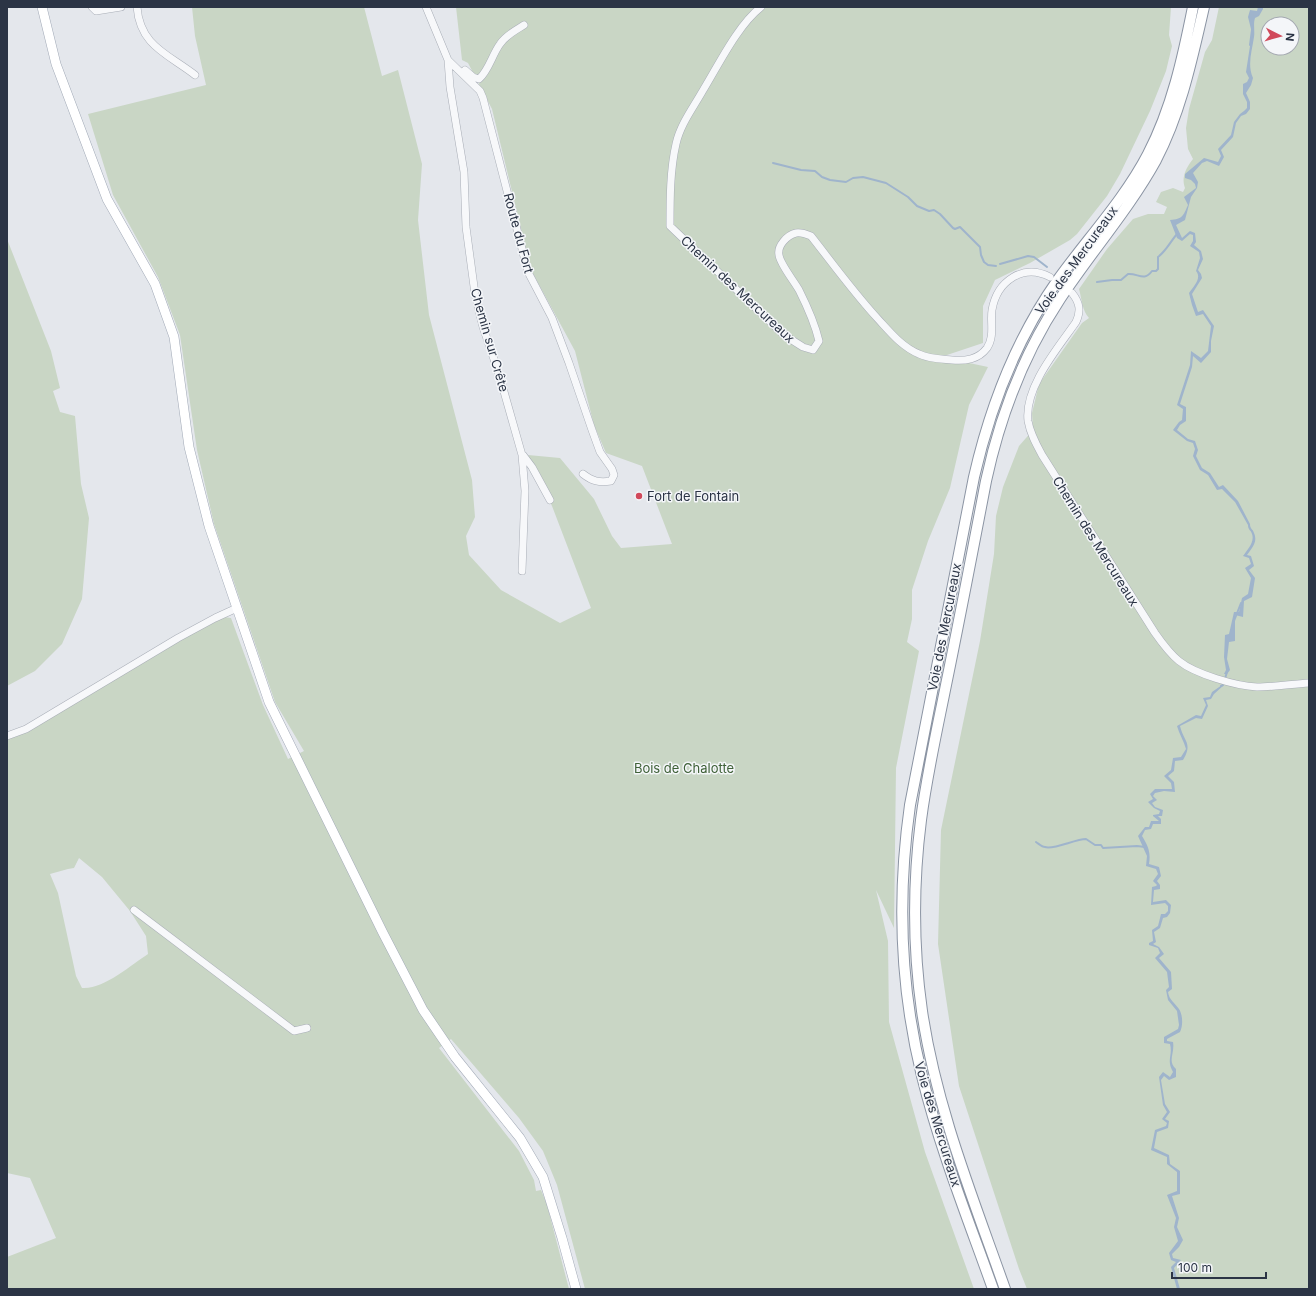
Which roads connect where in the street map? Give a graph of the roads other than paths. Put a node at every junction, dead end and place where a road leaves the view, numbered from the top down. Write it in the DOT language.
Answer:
graph roads {
  1 [pos="42,7"];
  2 [pos="92,7"];
  3 [pos="121,7"];
  4 [pos="137,7"];
  5 [pos="426,7"];
  6 [pos="761,7"];
  7 [pos="1193,7"];
  8 [pos="1204,7"];
  9 [pos="524,25"];
  10 [pos="448,60"];
  11 [pos="195,75"];
  12 [pos="1050,278"];
  13 [pos="1072,293"];
  14 [pos="522,455"];
  15 [pos="583,474"];
  16 [pos="550,500"];
  17 [pos="522,571"];
  18 [pos="236,608"];
  19 [pos="1309,683"];
  20 [pos="7,736"];
  21 [pos="134,910"];
  22 [pos="307,1028"];
  23 [pos="576,1289"];
  24 [pos="993,1289"];
  25 [pos="1006,1289"];
  1 -- 18 [label="main road"];
  2 -- 3 [label="street"];
  4 -- 11 [label="street"];
  5 -- 10 [label="street, Route du Fort"];
  6 -- 12 [label="street, Chemin des Mercureaux"];
  7 -- 24 [label="highway, Voie des Mercureaux"];
  8 -- 25 [label="highway, Voie des Mercureaux"];
  9 -- 10 [label="street"];
  10 -- 14 [label="street, Chemin sur Crête"];
  10 -- 15 [label="street, Route du Fort"];
  13 -- 19 [label="street, Chemin des Mercureaux"];
  14 -- 16 [label="street"];
  14 -- 17 [label="street, Chemin sur Crête"];
  18 -- 20 [label="street"];
  18 -- 23 [label="main road"];
  21 -- 22 [label="street"];
}
